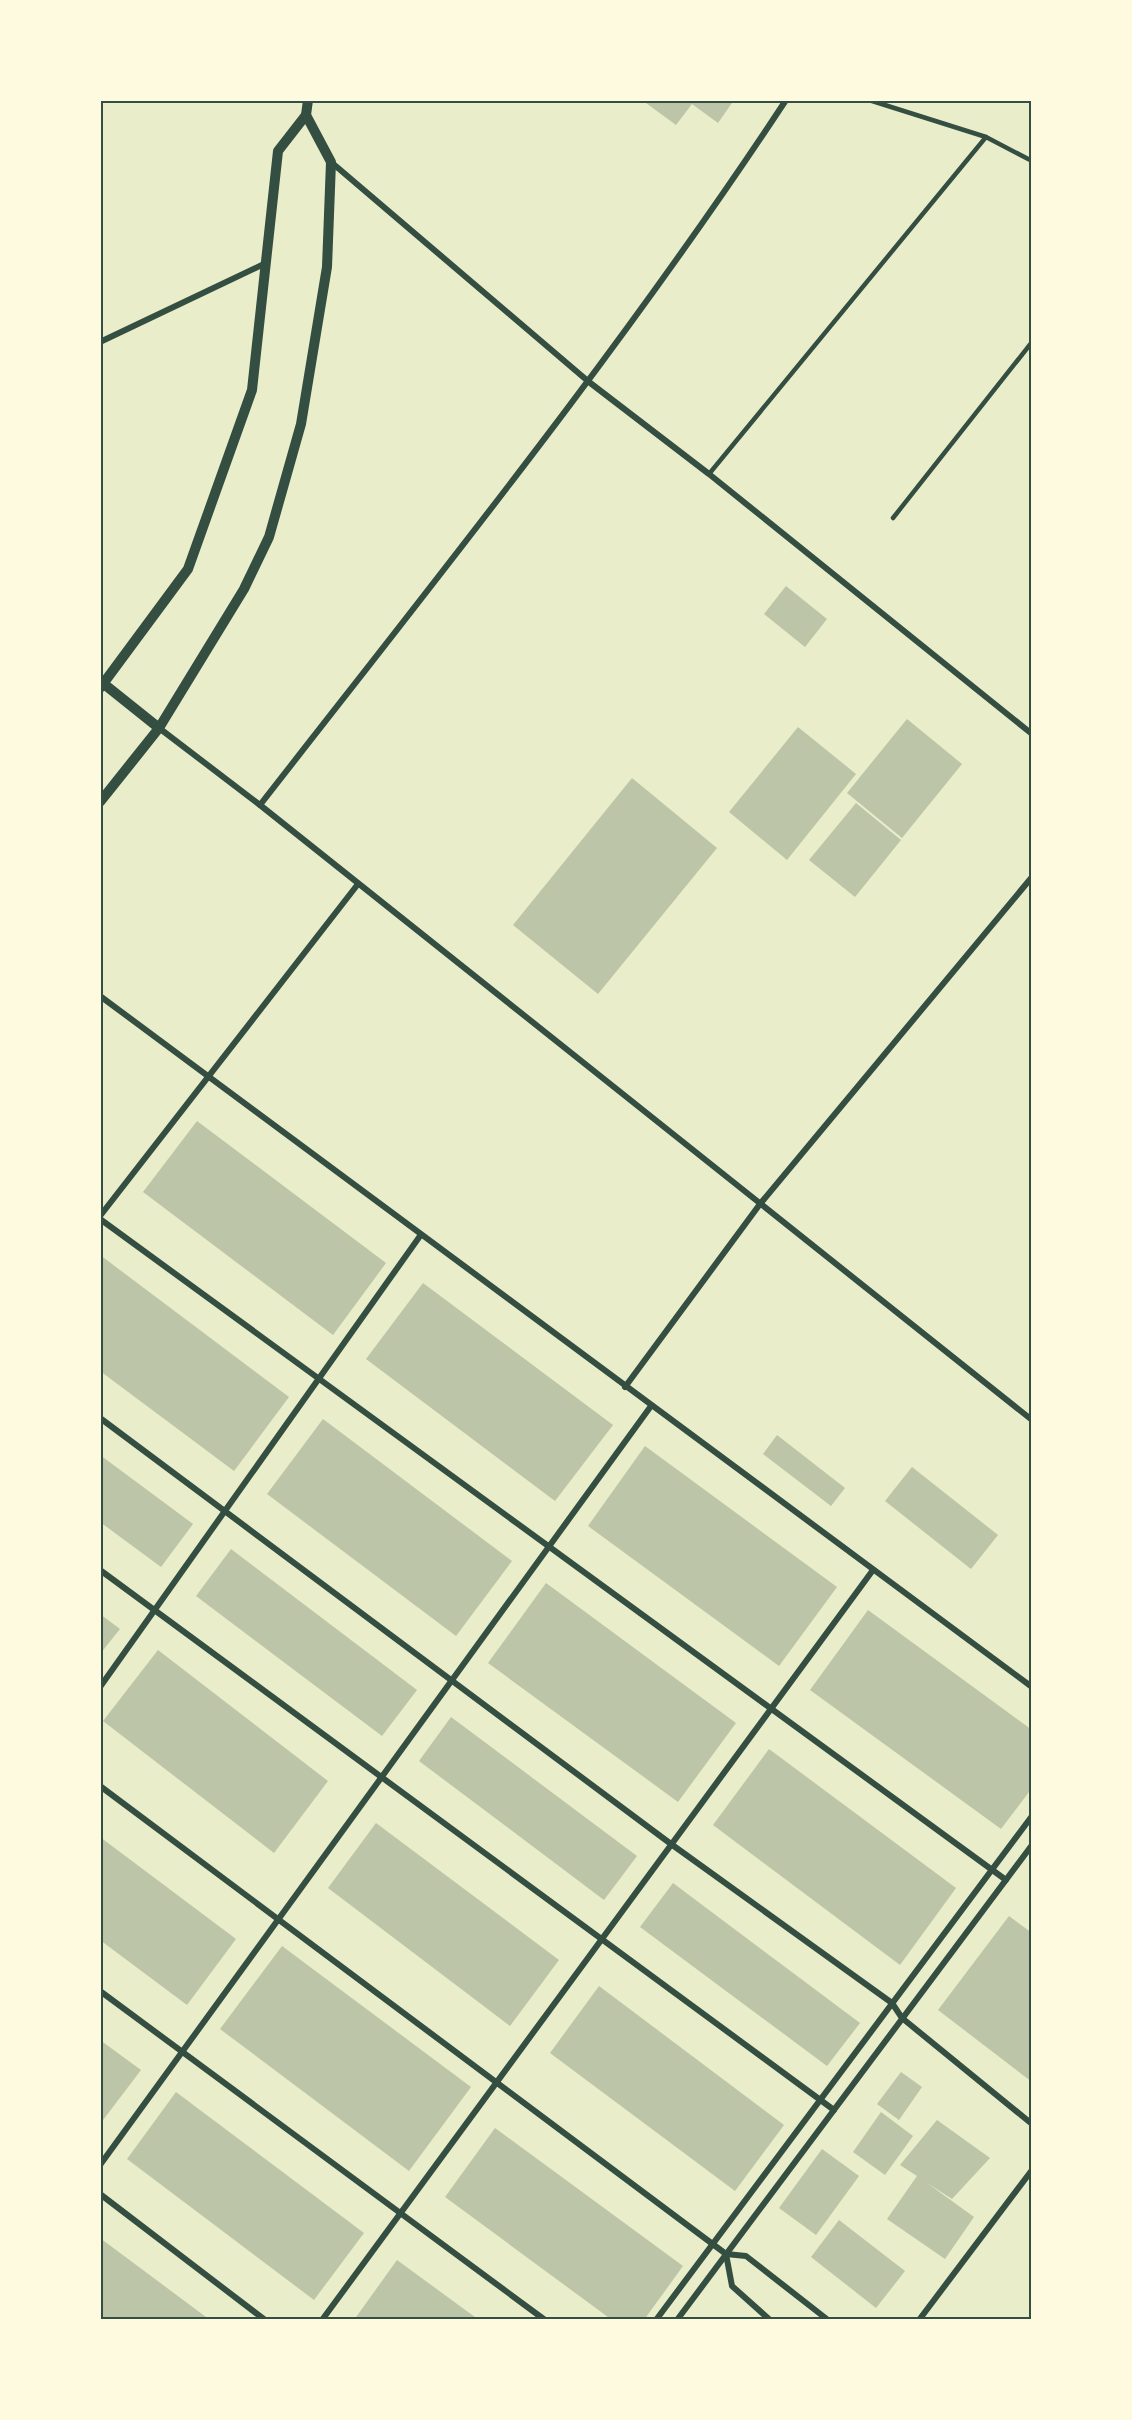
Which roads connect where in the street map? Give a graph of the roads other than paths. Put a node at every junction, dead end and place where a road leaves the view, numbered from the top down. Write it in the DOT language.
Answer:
graph roads {
  1 [pos="308,100"];
  2 [pos="786,100"];
  3 [pos="869,100"];
  4 [pos="306,115"];
  5 [pos="986,137"];
  6 [pos="1032,160"];
  7 [pos="331,162"];
  8 [pos="267,263"];
  9 [pos="100,342"];
  10 [pos="1032,342"];
  11 [pos="589,382"];
  12 [pos="709,474"];
  13 [pos="893,518"];
  14 [pos="102,686"];
  15 [pos="159,728"];
  16 [pos="1032,734"];
  17 [pos="100,802"];
  18 [pos="260,805"];
  19 [pos="1032,877"];
  20 [pos="358,884"];
  21 [pos="100,996"];
  22 [pos="209,1077"];
  23 [pos="760,1204"];
  24 [pos="100,1218"];
  25 [pos="420,1236"];
  26 [pos="319,1379"];
  27 [pos="625,1387"];
  28 [pos="651,1406"];
  29 [pos="100,1418"];
  30 [pos="1032,1420"];
  31 [pos="226,1510"];
  32 [pos="548,1547"];
  33 [pos="100,1570"];
  34 [pos="873,1570"];
  35 [pos="156,1609"];
  36 [pos="453,1679"];
  37 [pos="100,1687"];
  38 [pos="1032,1687"];
  39 [pos="770,1710"];
  40 [pos="382,1777"];
  41 [pos="100,1786"];
  42 [pos="1032,1816"];
  43 [pos="671,1844"];
  44 [pos="1032,1845"];
  45 [pos="991,1870"];
  46 [pos="1006,1880"];
  47 [pos="279,1919"];
  48 [pos="601,1939"];
  49 [pos="100,1991"];
  50 [pos="892,2003"];
  51 [pos="902,2018"];
  52 [pos="182,2052"];
  53 [pos="497,2082"];
  54 [pos="821,2098"];
  55 [pos="834,2110"];
  56 [pos="1032,2124"];
  57 [pos="100,2165"];
  58 [pos="1032,2170"];
  59 [pos="100,2194"];
  60 [pos="399,2214"];
  61 [pos="712,2243"];
  62 [pos="726,2254"];
  63 [pos="265,2319"];
  64 [pos="322,2319"];
  65 [pos="545,2319"];
  66 [pos="656,2319"];
  67 [pos="677,2319"];
  68 [pos="770,2319"];
  69 [pos="828,2319"];
  70 [pos="919,2319"];
  1 -- 4 [label="street"];
  2 -- 11 [label="street"];
  3 -- 5 [label="lane"];
  4 -- 7 [label="street"];
  4 -- 8 [label="street"];
  5 -- 6 [label="lane"];
  5 -- 12 [label="lane"];
  7 -- 11 [label="street"];
  7 -- 15 [label="street"];
  8 -- 9 [label="street"];
  8 -- 14 [label="street"];
  10 -- 13 [label="lane"];
  11 -- 12 [label="street"];
  11 -- 18 [label="street"];
  12 -- 16 [label="street"];
  14 -- 15 [label="street"];
  15 -- 17 [label="street"];
  15 -- 18 [label="street"];
  18 -- 20 [label="street"];
  19 -- 23 [label="street"];
  20 -- 22 [label="street"];
  20 -- 23 [label="street"];
  21 -- 22 [label="street"];
  22 -- 24 [label="street"];
  22 -- 25 [label="street"];
  23 -- 27 [label="street"];
  23 -- 30 [label="street"];
  24 -- 26 [label="street"];
  25 -- 26 [label="street"];
  25 -- 27 [label="street"];
  26 -- 31 [label="street"];
  26 -- 32 [label="street"];
  27 -- 28 [label="street"];
  28 -- 32 [label="street"];
  28 -- 34 [label="street"];
  29 -- 31 [label="street"];
  31 -- 35 [label="street"];
  31 -- 36 [label="street"];
  32 -- 36 [label="street"];
  32 -- 39 [label="street"];
  33 -- 35 [label="street"];
  34 -- 38 [label="street"];
  34 -- 39 [label="street"];
  35 -- 37 [label="street"];
  35 -- 40 [label="street"];
  36 -- 40 [label="street"];
  36 -- 43 [label="street"];
  39 -- 43 [label="street"];
  39 -- 45 [label="street"];
  40 -- 47 [label="street"];
  40 -- 48 [label="street"];
  41 -- 47 [label="street"];
  42 -- 45 [label="street"];
  43 -- 48 [label="street"];
  43 -- 50 [label="street"];
  44 -- 46 [label="street"];
  45 -- 46 [label="street"];
  45 -- 50 [label="street"];
  46 -- 51 [label="street"];
  47 -- 52 [label="street"];
  47 -- 53 [label="street"];
  48 -- 53 [label="street"];
  48 -- 54 [label="street"];
  49 -- 52 [label="street"];
  50 -- 51 [label="street"];
  50 -- 54 [label="street"];
  51 -- 55 [label="street"];
  51 -- 56 [label="street"];
  52 -- 57 [label="street"];
  52 -- 60 [label="street"];
  53 -- 60 [label="street"];
  53 -- 61 [label="street"];
  54 -- 55 [label="street"];
  54 -- 61 [label="street"];
  55 -- 62 [label="street"];
  58 -- 70 [label="street"];
  59 -- 63 [label="street"];
  60 -- 64 [label="street"];
  60 -- 65 [label="street"];
  61 -- 62 [label="street"];
  61 -- 66 [label="street"];
  62 -- 67 [label="street"];
  62 -- 68 [label="street"];
  62 -- 69 [label="street"];
}
